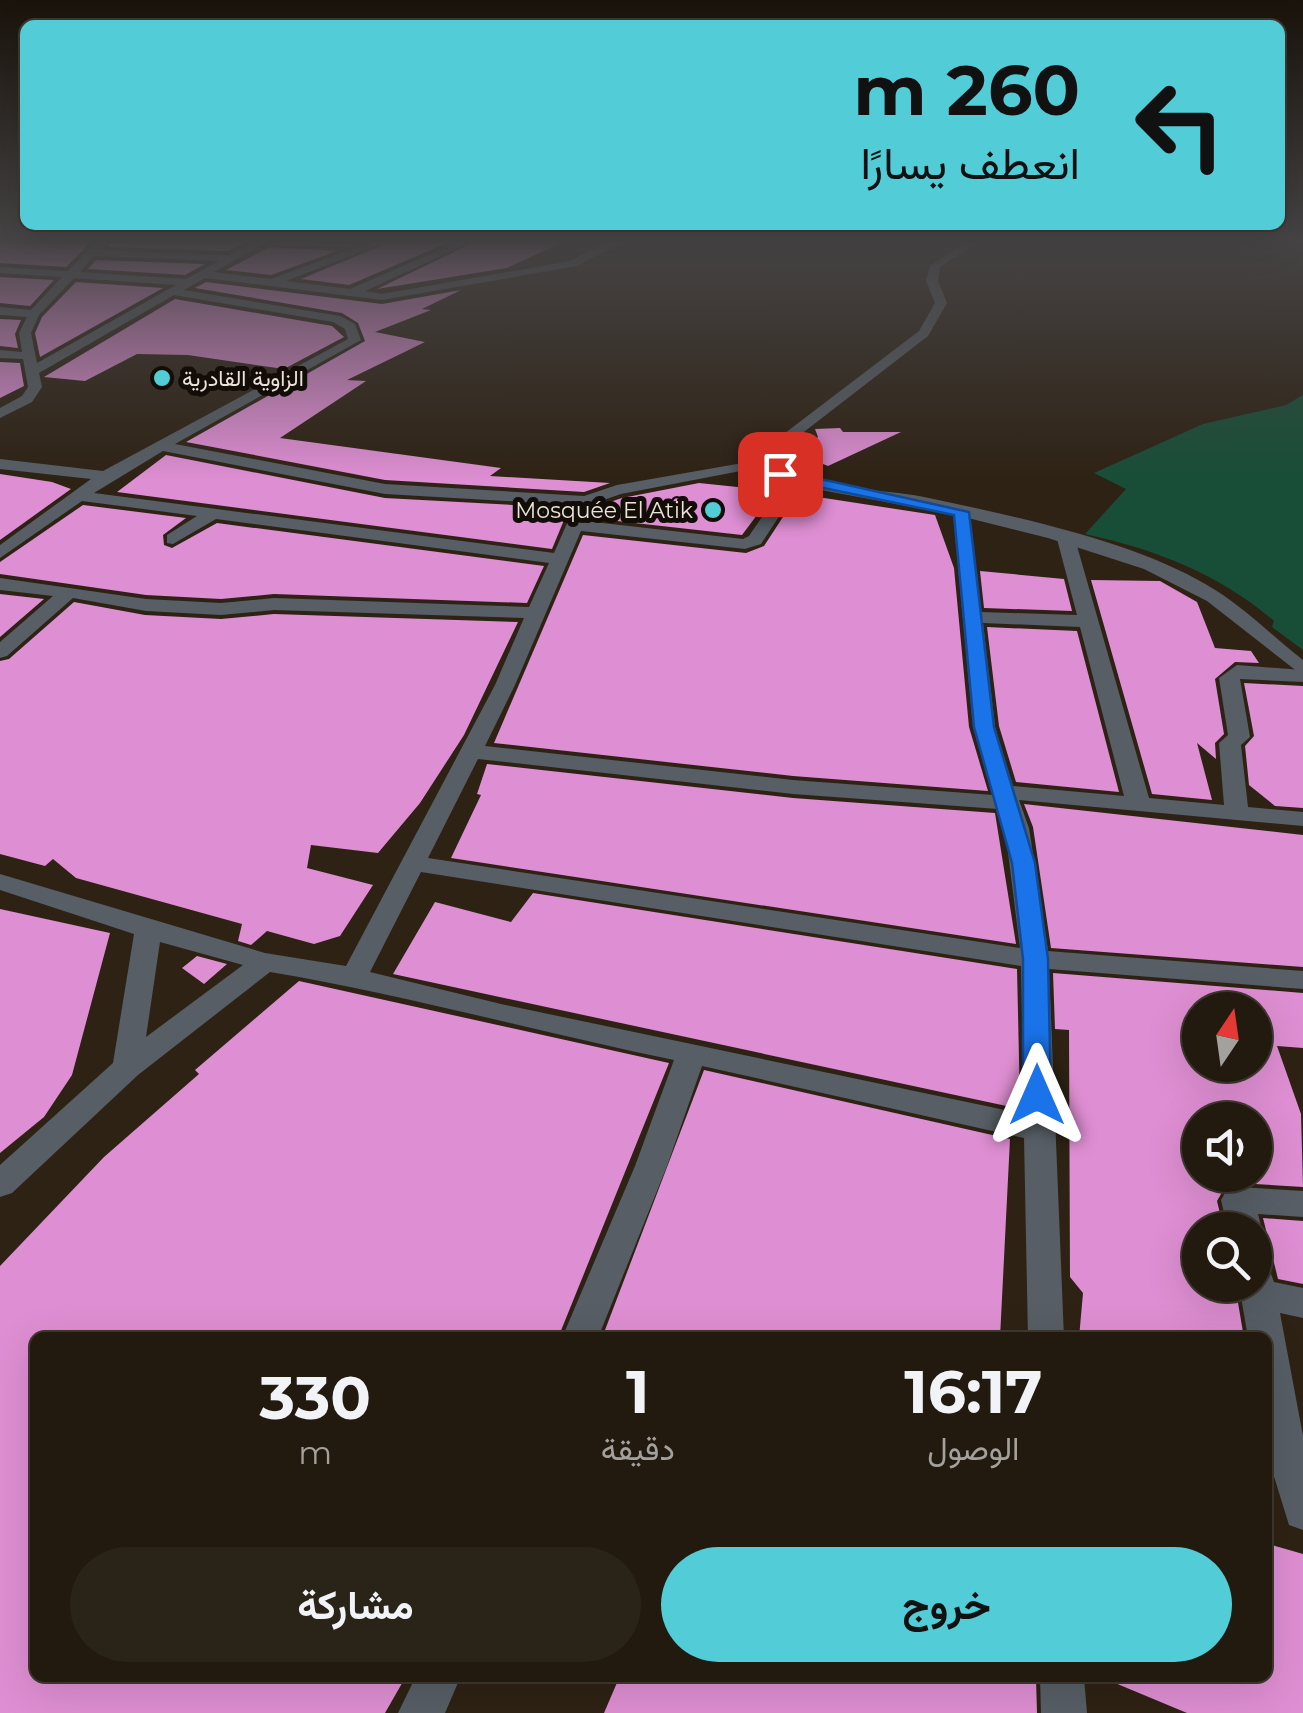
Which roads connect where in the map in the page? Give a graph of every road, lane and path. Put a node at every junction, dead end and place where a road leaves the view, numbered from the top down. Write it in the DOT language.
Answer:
graph roads {
  1 [pos="31,320"];
  2 [pos="115,320"];
  3 [pos="336,320"];
  4 [pos="931,320"];
  5 [pos="26,333"];
  6 [pos="0,344"];
  7 [pos="0,354"];
  8 [pos="32,363"];
  9 [pos="0,414"];
  10 [pos="159,446"];
  11 [pos="766,461"];
  12 [pos="3,466"];
  13 [pos="106,476"];
  14 [pos="795,480"];
  15 [pos="82,496"];
  16 [pos="585,502"];
  17 [pos="215,512"];
  18 [pos="961,512"];
  19 [pos="575,526"];
  20 [pos="173,539"];
  21 [pos="1066,539"];
  22 [pos="0,552"];
  23 [pos="559,559"];
  24 [pos="0,584"];
  25 [pos="68,592"];
  26 [pos="533,613"];
  27 [pos="971,617"];
  28 [pos="1086,622"];
  29 [pos="0,652"];
  30 [pos="1303,673"];
  31 [pos="469,751"];
  32 [pos="1005,797"];
  33 [pos="1139,806"];
  34 [pos="1237,813"];
  35 [pos="1303,818"];
  36 [pos="411,863"];
  37 [pos="0,882"];
  38 [pos="148,930"];
  39 [pos="1036,959"];
  40 [pos="264,962"];
  41 [pos="354,977"];
  42 [pos="1303,980"];
  43 [pos="691,1053"];
  44 [pos="128,1068"];
  45 [pos="1037,1128"];
  46 [pos="0,1184"];
  47 [pos="1303,1204"];
  48 [pos="1241,1212"];
  49 [pos="1272,1290"];
  50 [pos="1261,1302"];
  51 [pos="1303,1304"];
  52 [pos="582,1332"];
  53 [pos="1046,1332"];
  54 [pos="1266,1332"];
  55 [pos="1272,1366"];
  56 [pos="1303,1511"];
  57 [pos="436,1682"];
  58 [pos="1062,1682"];
  59 [pos="421,1713"];
  60 [pos="1064,1713"];
  1 -- 5 [label="street"];
  2 -- 8 [label="street"];
  3 -- 10 [label="street"];
  4 -- 11 [label="street"];
  5 -- 6 [label="street"];
  5 -- 8 [label="street"];
  7 -- 8 [label="street"];
  8 -- 9 [label="street"];
  10 -- 13 [label="street"];
  10 -- 16 [label="street"];
  11 -- 14 [label="street"];
  11 -- 16 [label="street"];
  12 -- 13 [label="street"];
  13 -- 15 [label="street"];
  14 -- 18 [label="street"];
  14 -- 19 [label="street"];
  15 -- 17 [label="street"];
  15 -- 22 [label="street"];
  16 -- 19 [label="street"];
  17 -- 20 [label="street"];
  17 -- 23 [label="street"];
  18 -- 21 [label="street"];
  18 -- 27 [label="street"];
  19 -- 23 [label="street"];
  21 -- 28 [label="street"];
  21 -- 30 [label="street"];
  23 -- 26 [label="street"];
  24 -- 25 [label="street"];
  25 -- 26 [label="street"];
  25 -- 29 [label="street"];
  26 -- 31 [label="street"];
  27 -- 28 [label="street"];
  27 -- 32 [label="street"];
  28 -- 33 [label="street"];
  30 -- 34 [label="street"];
  31 -- 32 [label="street"];
  31 -- 36 [label="street"];
  32 -- 33 [label="street"];
  32 -- 39 [label="street"];
  33 -- 34 [label="street"];
  34 -- 35 [label="street"];
  36 -- 39 [label="street"];
  36 -- 41 [label="street"];
  37 -- 38 [label="street"];
  38 -- 40 [label="street"];
  38 -- 44 [label="street"];
  39 -- 42 [label="street"];
  39 -- 45 [label="street"];
  40 -- 41 [label="street"];
  40 -- 44 [label="street"];
  41 -- 43 [label="street"];
  43 -- 45 [label="street"];
  43 -- 52 [label="street"];
  44 -- 46 [label="street"];
  45 -- 53 [label="street"];
  47 -- 48 [label="street"];
  49 -- 51 [label="street"];
  50 -- 54 [label="street"];
  55 -- 56 [label="street"];
  57 -- 59 [label="street"];
  58 -- 60 [label="street"];
}
